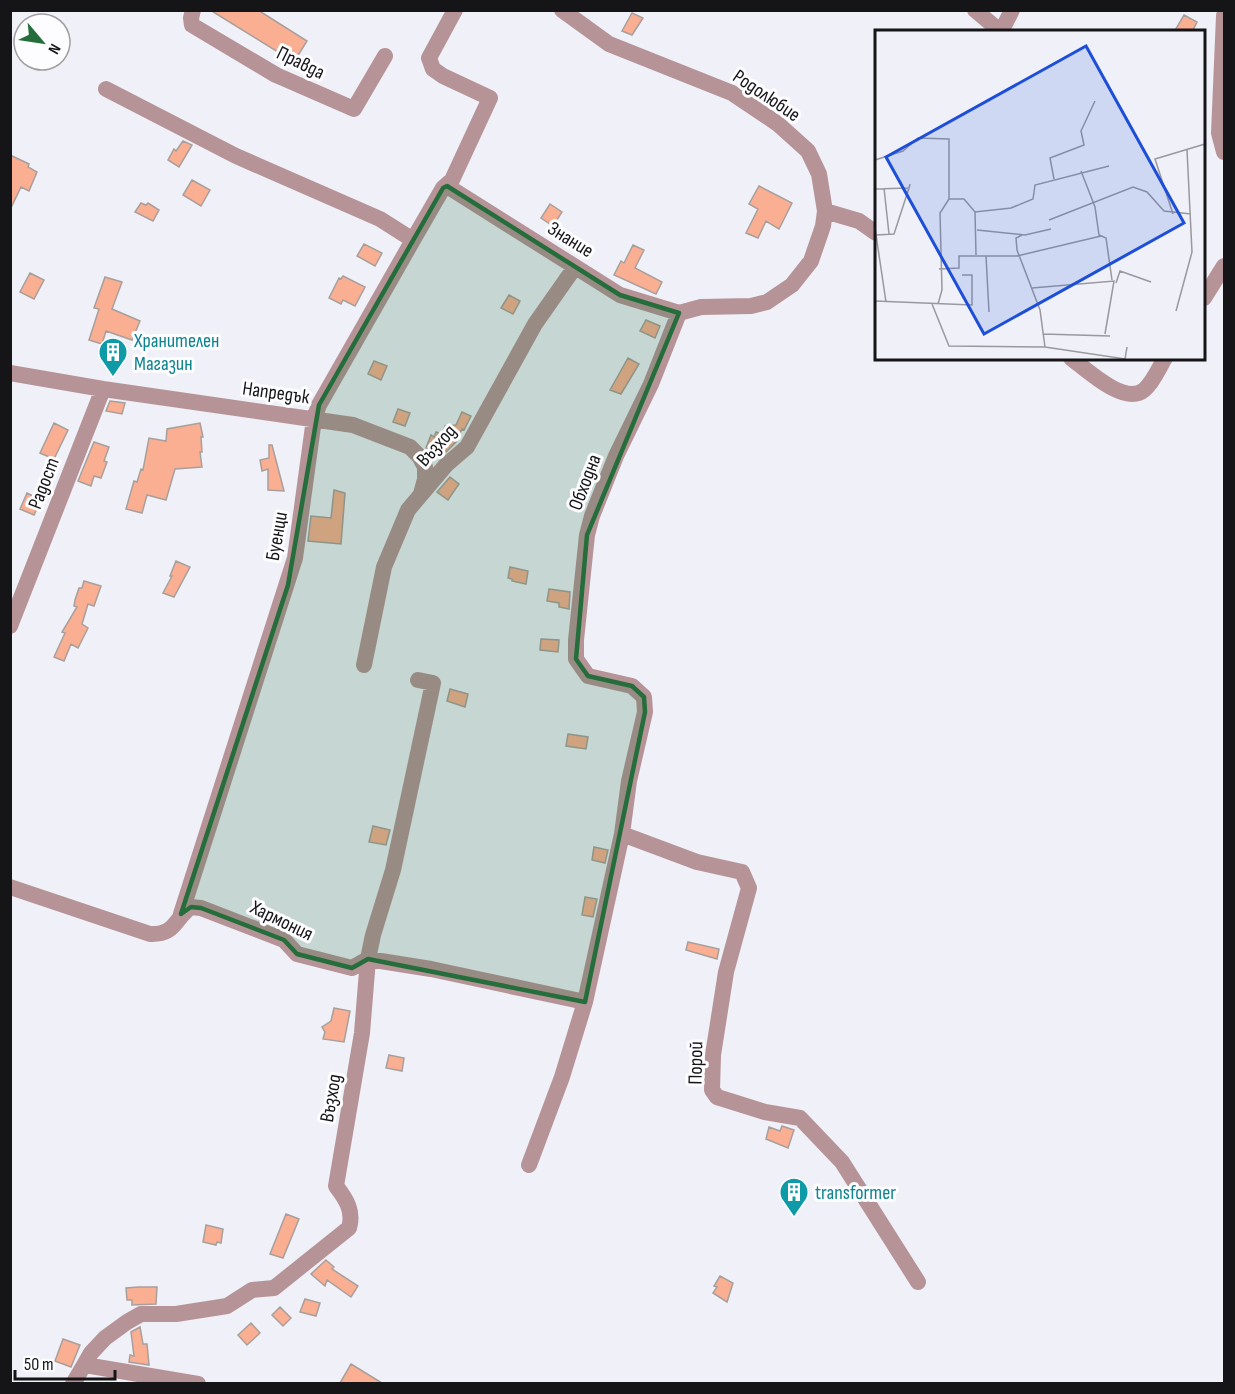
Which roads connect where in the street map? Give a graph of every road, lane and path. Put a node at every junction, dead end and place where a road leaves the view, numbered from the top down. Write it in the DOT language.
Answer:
graph roads {
  1 [pos="193,10"];
  2 [pos="455,10"];
  3 [pos="562,10"];
  4 [pos="975,10"];
  5 [pos="1012,10"];
  6 [pos="1224,16"];
  7 [pos="999,30"];
  8 [pos="1002,30"];
  9 [pos="385,56"];
  10 [pos="106,89"];
  11 [pos="1224,152"];
  12 [pos="447,186"];
  13 [pos="825,211"];
  14 [pos="875,232"];
  15 [pos="412,240"];
  16 [pos="1224,266"];
  17 [pos="575,267"];
  18 [pos="1205,295"];
  19 [pos="680,313"];
  20 [pos="1074,360"];
  21 [pos="1164,360"];
  22 [pos="10,373"];
  23 [pos="103,389"];
  24 [pos="314,419"];
  25 [pos="421,494"];
  26 [pos="10,626"];
  27 [pos="364,665"];
  28 [pos="418,680"];
  29 [pos="622,834"];
  30 [pos="10,887"];
  31 [pos="181,914"];
  32 [pos="368,959"];
  33 [pos="585,1002"];
  34 [pos="529,1165"];
  35 [pos="918,1282"];
  36 [pos="85,1365"];
  37 [pos="73,1383"];
  38 [pos="198,1383"];
  1 -- 9 [label="street, Правда"];
  2 -- 12 [label="street, Буенци"];
  3 -- 13 [label="street, Родолюбие"];
  4 -- 7 [label="street"];
  5 -- 8 [label="street"];
  6 -- 11 [label="street"];
  10 -- 15 [label="street"];
  12 -- 15 [label="street, Буенци"];
  12 -- 17 [label="street, Знание"];
  13 -- 14 [label="street"];
  13 -- 19 [label="street"];
  15 -- 24 [label="street, Буенци"];
  16 -- 18 [label="street"];
  17 -- 19 [label="street, Знание"];
  17 -- 25 [label="street, Възход"];
  19 -- 29 [label="street, Обходна"];
  20 -- 21 [label="street"];
  22 -- 23 [label="street, Напредък"];
  23 -- 24 [label="street, Напредък"];
  23 -- 26 [label="street, Радост"];
  24 -- 25 [label="street, Напредък"];
  24 -- 31 [label="street, Буенци"];
  25 -- 27 [label="street, Възход"];
  28 -- 32 [label="street, Възход"];
  29 -- 33 [label="street"];
  29 -- 35 [label="street, Порой"];
  30 -- 31 [label="street"];
  31 -- 32 [label="street, Хармония"];
  32 -- 33 [label="street, Хармония"];
  32 -- 36 [label="street, Възход"];
  33 -- 34 [label="street"];
  36 -- 37 [label="street, Възход"];
  36 -- 38 [label="street"];
}
